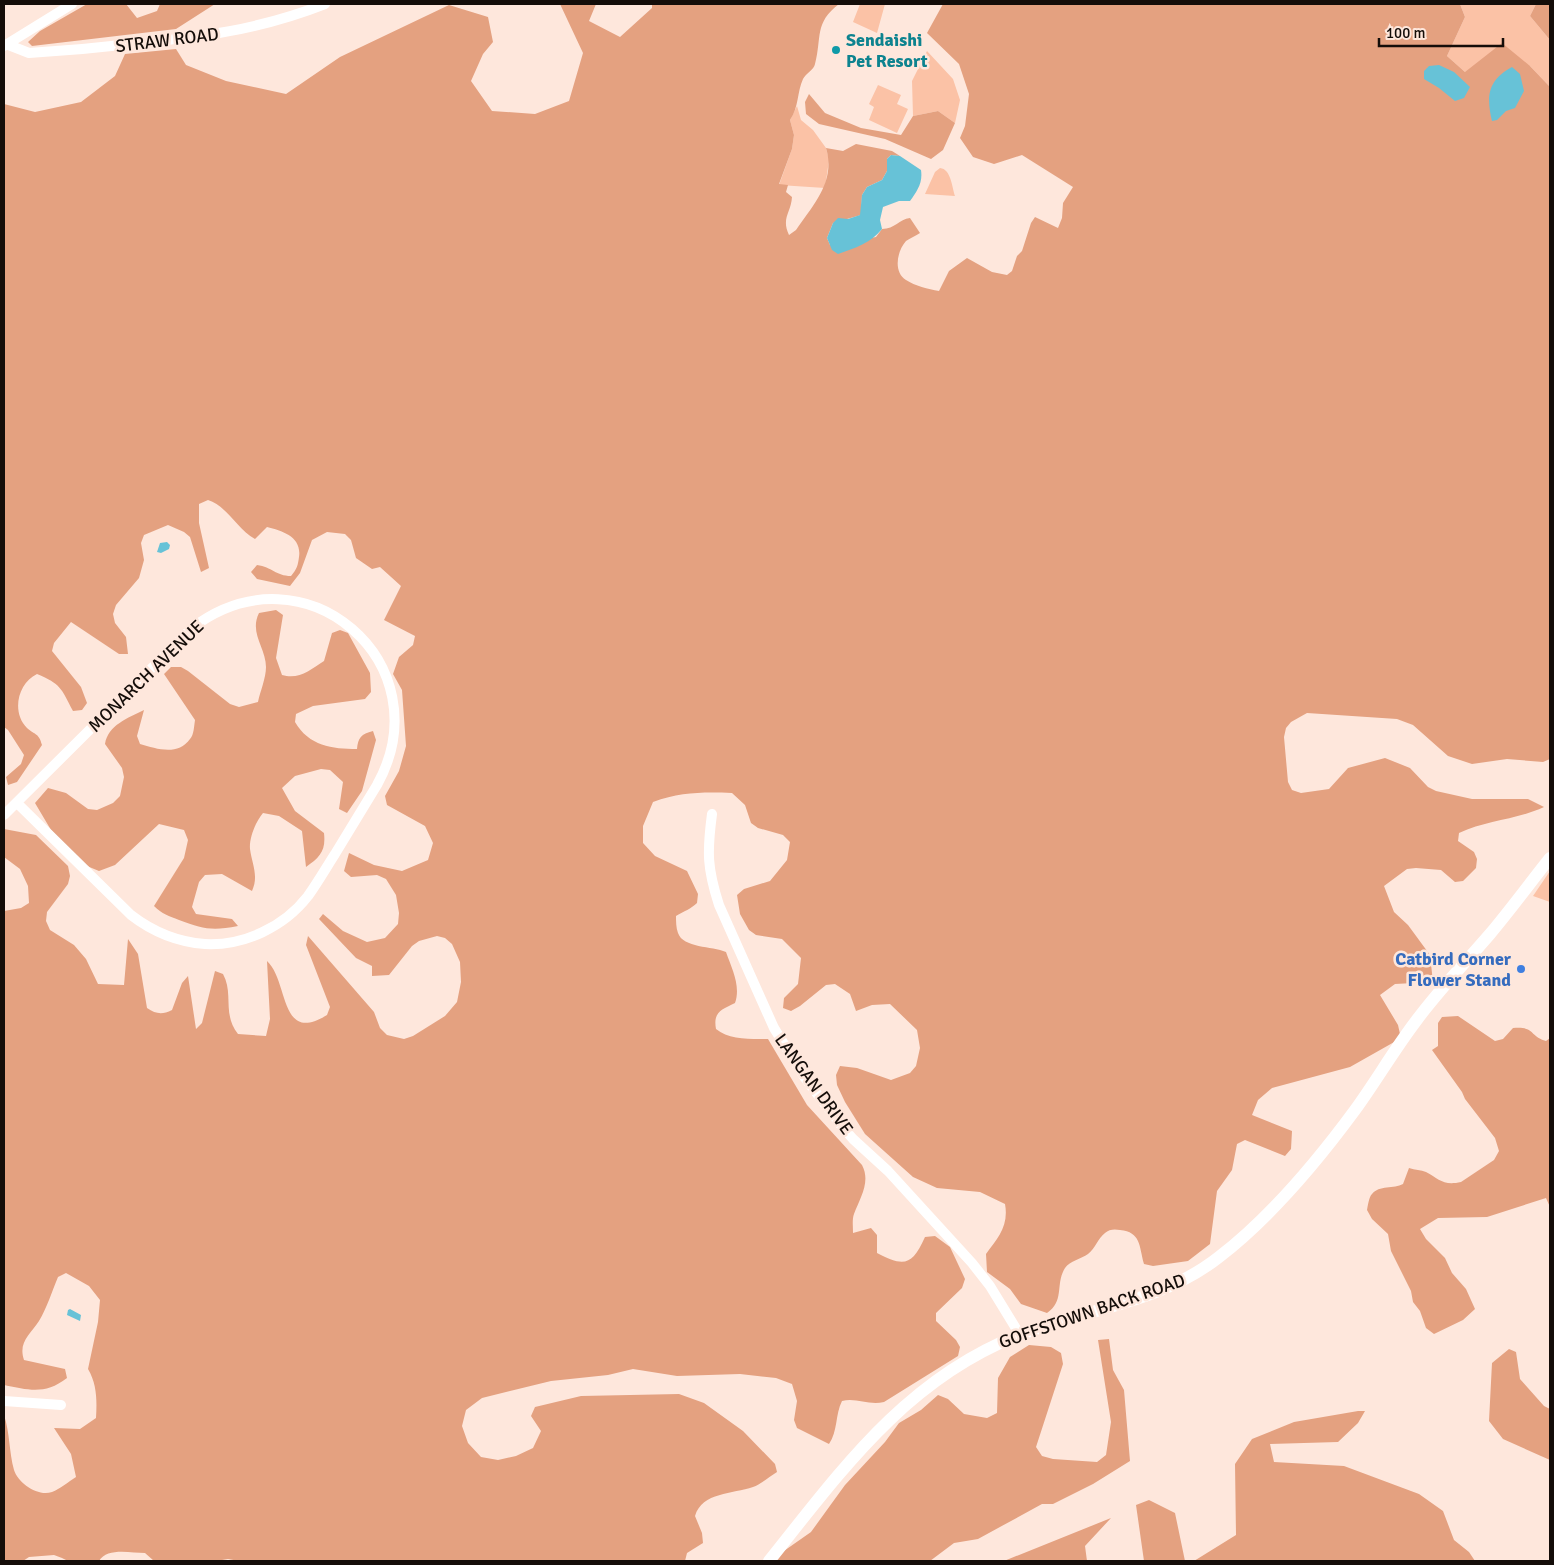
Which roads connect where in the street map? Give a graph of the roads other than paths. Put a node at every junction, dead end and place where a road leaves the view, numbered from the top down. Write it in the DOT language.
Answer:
graph roads {
  1 [pos="72,4"];
  2 [pos="325,4"];
  3 [pos="5,45"];
  4 [pos="18,803"];
  5 [pos="712,814"];
  6 [pos="4,816"];
  7 [pos="1550,858"];
  8 [pos="1020,1335"];
  9 [pos="4,1401"];
  10 [pos="62,1405"];
  11 [pos="769,1561"];
  1 -- 3 [label="street"];
  2 -- 3 [label="street, STRAW ROAD"];
  4 -- 4 [label="street, MONARCH AVENUE"];
  4 -- 6 [label="street, MONARCH AVENUE"];
  5 -- 8 [label="street, LANGAN DRIVE"];
  7 -- 8 [label="main road, GOFFSTOWN BACK ROAD"];
  8 -- 11 [label="main road, GOFFSTOWN BACK ROAD"];
  9 -- 10 [label="street"];
}
